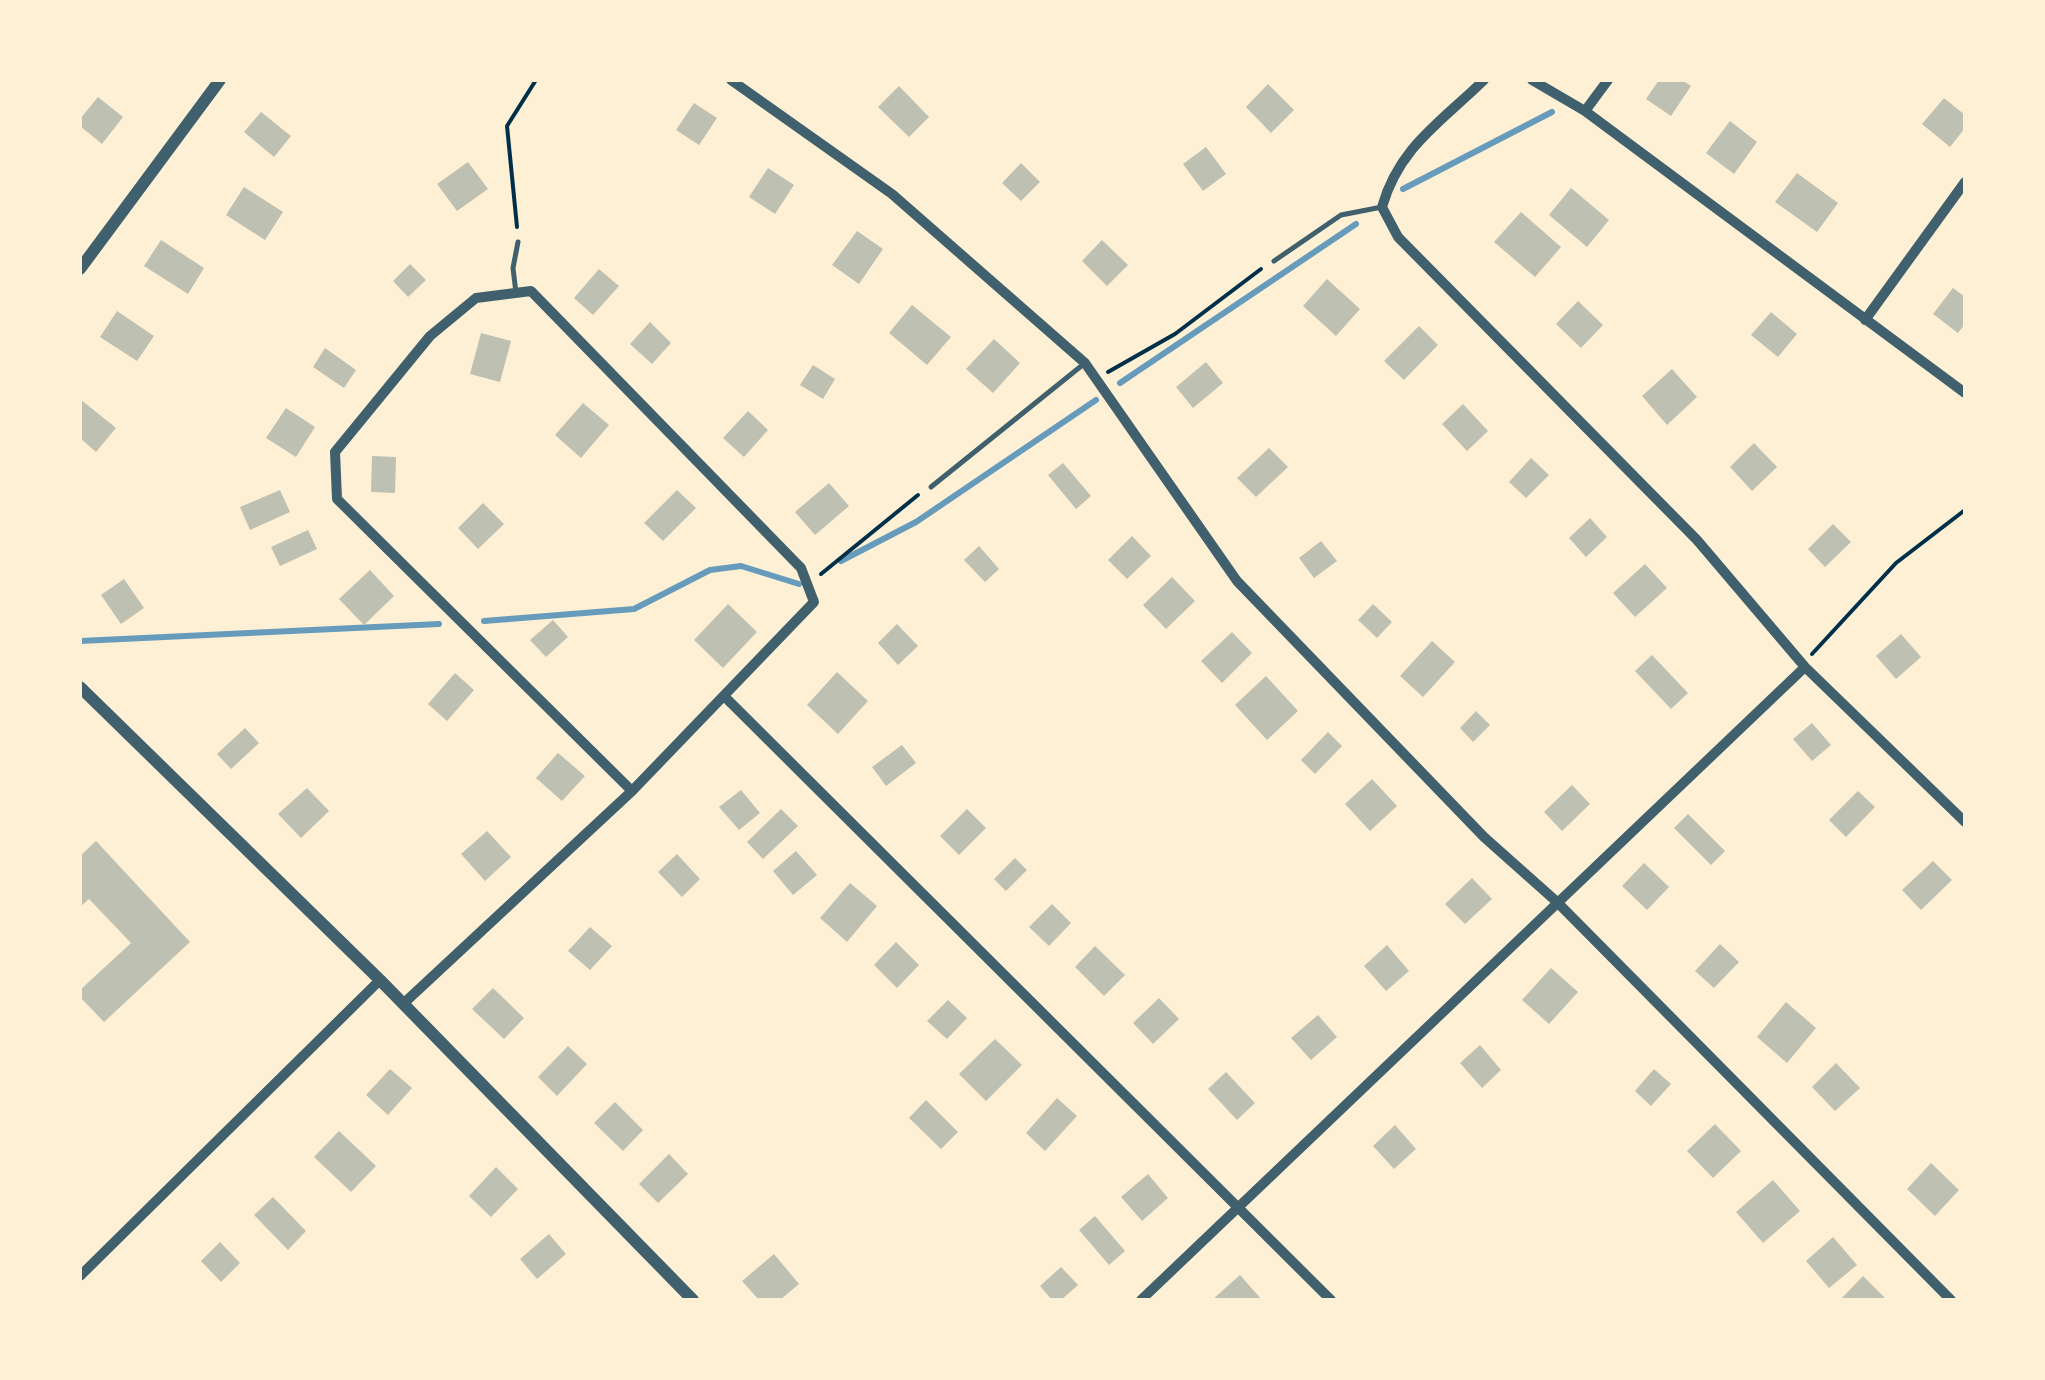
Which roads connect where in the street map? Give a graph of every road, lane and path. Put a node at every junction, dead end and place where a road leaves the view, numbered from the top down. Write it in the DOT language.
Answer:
graph roads {
  1 [pos="220,80"];
  2 [pos="536,80"];
  3 [pos="731,80"];
  4 [pos="1484,80"];
  5 [pos="1532,80"];
  6 [pos="1608,80"];
  7 [pos="1585,111"];
  8 [pos="1965,182"];
  9 [pos="1382,208"];
  10 [pos="518,242"];
  11 [pos="1274,261"];
  12 [pos="80,270"];
  13 [pos="516,292"];
  14 [pos="1864,320"];
  15 [pos="1085,363"];
  16 [pos="1096,380"];
  17 [pos="1965,393"];
  18 [pos="931,487"];
  19 [pos="1965,510"];
  20 [pos="809,590"];
  21 [pos="1804,666"];
  22 [pos="80,687"];
  23 [pos="726,698"];
  24 [pos="632,791"];
  25 [pos="1965,822"];
  26 [pos="1557,902"];
  27 [pos="380,980"];
  28 [pos="403,1004"];
  29 [pos="1240,1208"];
  30 [pos="80,1276"];
  31 [pos="693,1300"];
  32 [pos="1141,1300"];
  33 [pos="1331,1300"];
  34 [pos="1952,1300"];
  1 -- 12 [label="street"];
  2 -- 10 [label="path"];
  3 -- 15 [label="street"];
  4 -- 9 [label="street"];
  5 -- 7 [label="street"];
  6 -- 7 [label="street"];
  7 -- 14 [label="street"];
  8 -- 14 [label="street"];
  9 -- 11 [label="lane"];
  9 -- 21 [label="street"];
  10 -- 13 [label="lane"];
  11 -- 16 [label="path"];
  13 -- 20 [label="street"];
  13 -- 24 [label="street"];
  14 -- 17 [label="street"];
  15 -- 16 [label="street"];
  15 -- 18 [label="lane"];
  16 -- 26 [label="street"];
  18 -- 20 [label="path"];
  19 -- 21 [label="path"];
  20 -- 23 [label="street"];
  21 -- 25 [label="street"];
  21 -- 26 [label="street"];
  22 -- 27 [label="street"];
  23 -- 24 [label="street"];
  23 -- 29 [label="street"];
  24 -- 28 [label="street"];
  26 -- 29 [label="street"];
  26 -- 34 [label="street"];
  27 -- 28 [label="street"];
  27 -- 30 [label="street"];
  28 -- 31 [label="street"];
  29 -- 32 [label="street"];
  29 -- 33 [label="street"];
}
